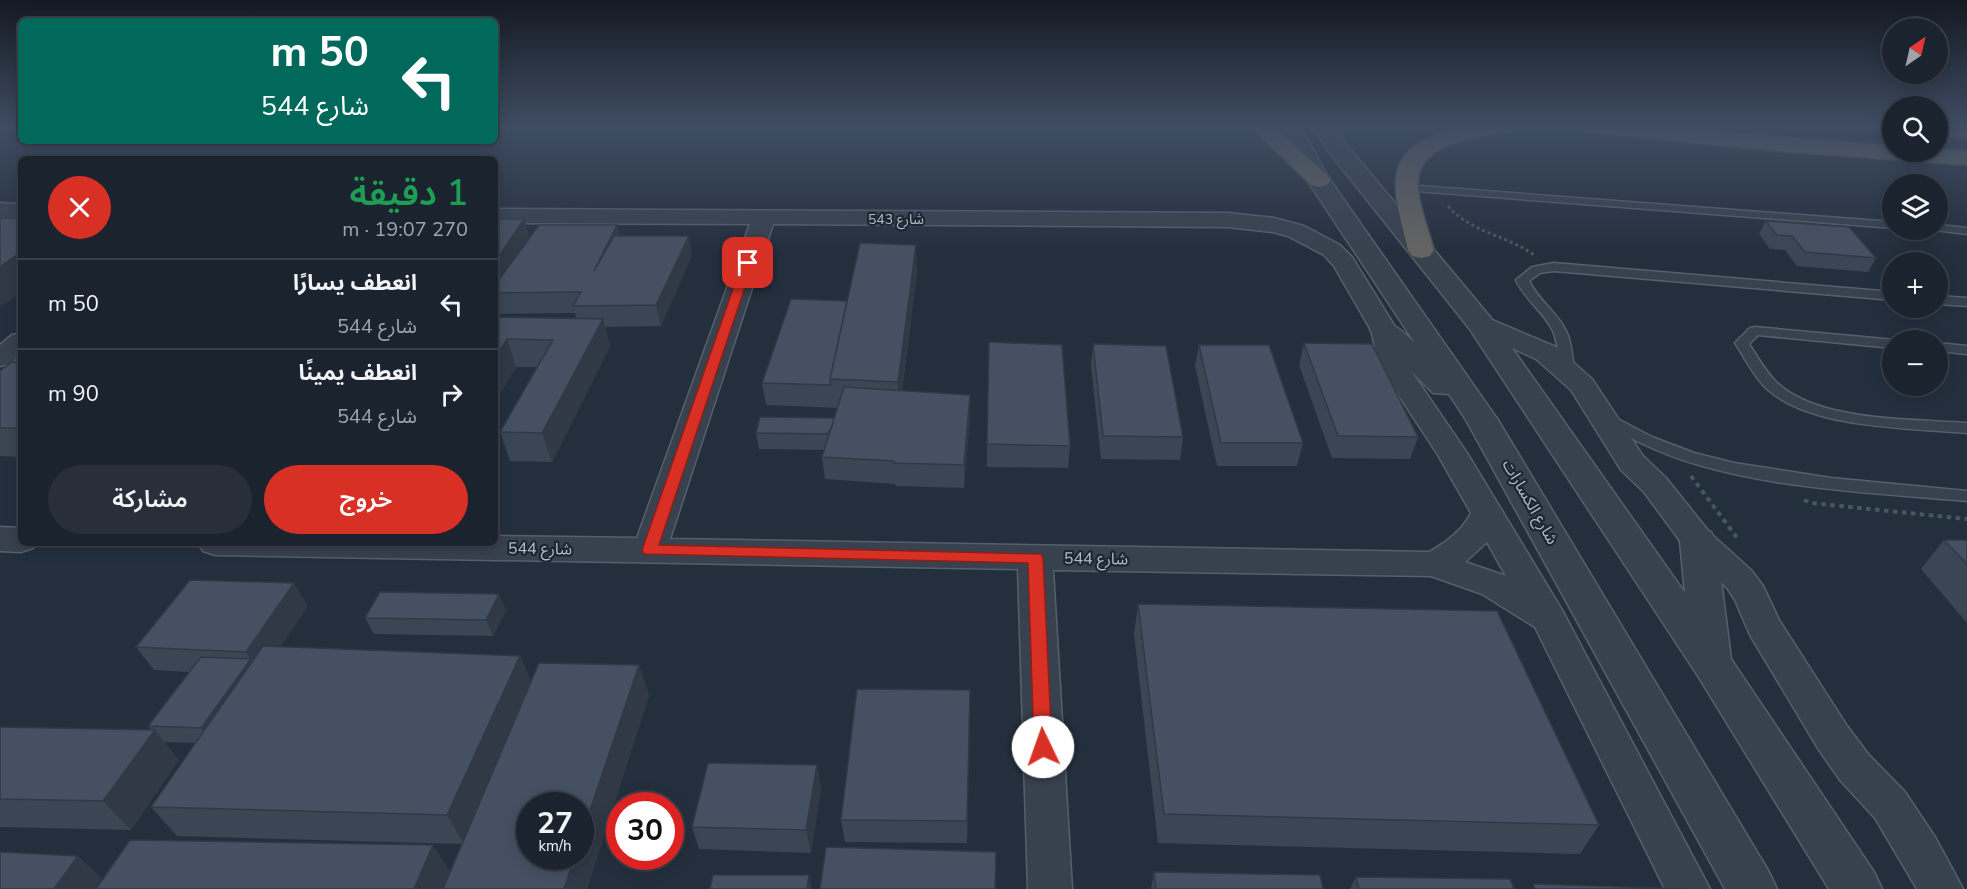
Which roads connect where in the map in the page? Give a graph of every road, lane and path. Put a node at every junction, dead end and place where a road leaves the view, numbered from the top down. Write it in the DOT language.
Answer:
graph roads {
  1 [pos="1307,168"];
  2 [pos="1313,168"];
  3 [pos="1354,168"];
  4 [pos="1409,168"];
  5 [pos="1319,180"];
  6 [pos="1406,188"];
  7 [pos="0,210"];
  8 [pos="18,210"];
  9 [pos="498,216"];
  10 [pos="763,219"];
  11 [pos="1882,224"];
  12 [pos="1948,229"];
  13 [pos="1967,231"];
  14 [pos="1420,250"];
  15 [pos="1882,295"];
  16 [pos="1948,301"];
  17 [pos="1967,302"];
  18 [pos="1479,323"];
  19 [pos="1384,330"];
  20 [pos="18,343"];
  21 [pos="1882,343"];
  22 [pos="1948,348"];
  23 [pos="1967,350"];
  24 [pos="0,358"];
  25 [pos="1567,369"];
  26 [pos="1598,412"];
  27 [pos="1482,420"];
  28 [pos="1967,428"];
  29 [pos="1967,496"];
  30 [pos="1487,512"];
  31 [pos="0,539"];
  32 [pos="18,540"];
  33 [pos="1698,541"];
  34 [pos="401,546"];
  35 [pos="650,550"];
  36 [pos="1035,558"];
  37 [pos="1433,564"];
  38 [pos="1549,620"];
  39 [pos="1712,664"];
  40 [pos="1050,889"];
  41 [pos="1688,889"];
  42 [pos="1752,889"];
  43 [pos="1857,889"];
  44 [pos="1941,889"];
  1 -- 5 [label="highway"];
  2 -- 5 [label="street, شارع الكسارات"];
  3 -- 14 [label="street"];
  4 -- 6 [label="highway"];
  5 -- 27 [label="street, شارع الكسارات"];
  6 -- 11 [label="lane"];
  6 -- 14 [label="highway"];
  7 -- 8 [label="street"];
  9 -- 10 [label="street, شارع 543"];
  10 -- 19 [label="street, شارع 543"];
  10 -- 35 [label="street"];
  12 -- 13 [label="lane"];
  14 -- 18 [label="street"];
  15 -- 25 [label="lane"];
  16 -- 17 [label="lane"];
  18 -- 25 [label="street"];
  18 -- 39 [label="street"];
  19 -- 27 [label="street"];
  19 -- 30 [label="street"];
  20 -- 24 [label="street"];
  21 -- 28 [label="lane"];
  22 -- 23 [label="lane"];
  25 -- 26 [label="street"];
  26 -- 29 [label="lane"];
  26 -- 33 [label="street"];
  27 -- 42 [label="street, شارع الكسارات"];
  30 -- 37 [label="street, شارع 544"];
  30 -- 38 [label="street"];
  31 -- 32 [label="street"];
  33 -- 39 [label="street"];
  33 -- 44 [label="street"];
  34 -- 35 [label="street, شارع 544"];
  35 -- 36 [label="street, شارع 544"];
  36 -- 37 [label="street, شارع 544"];
  36 -- 40 [label="street"];
  37 -- 38 [label="street, شارع 544"];
  38 -- 41 [label="street"];
  39 -- 43 [label="street"];
}
